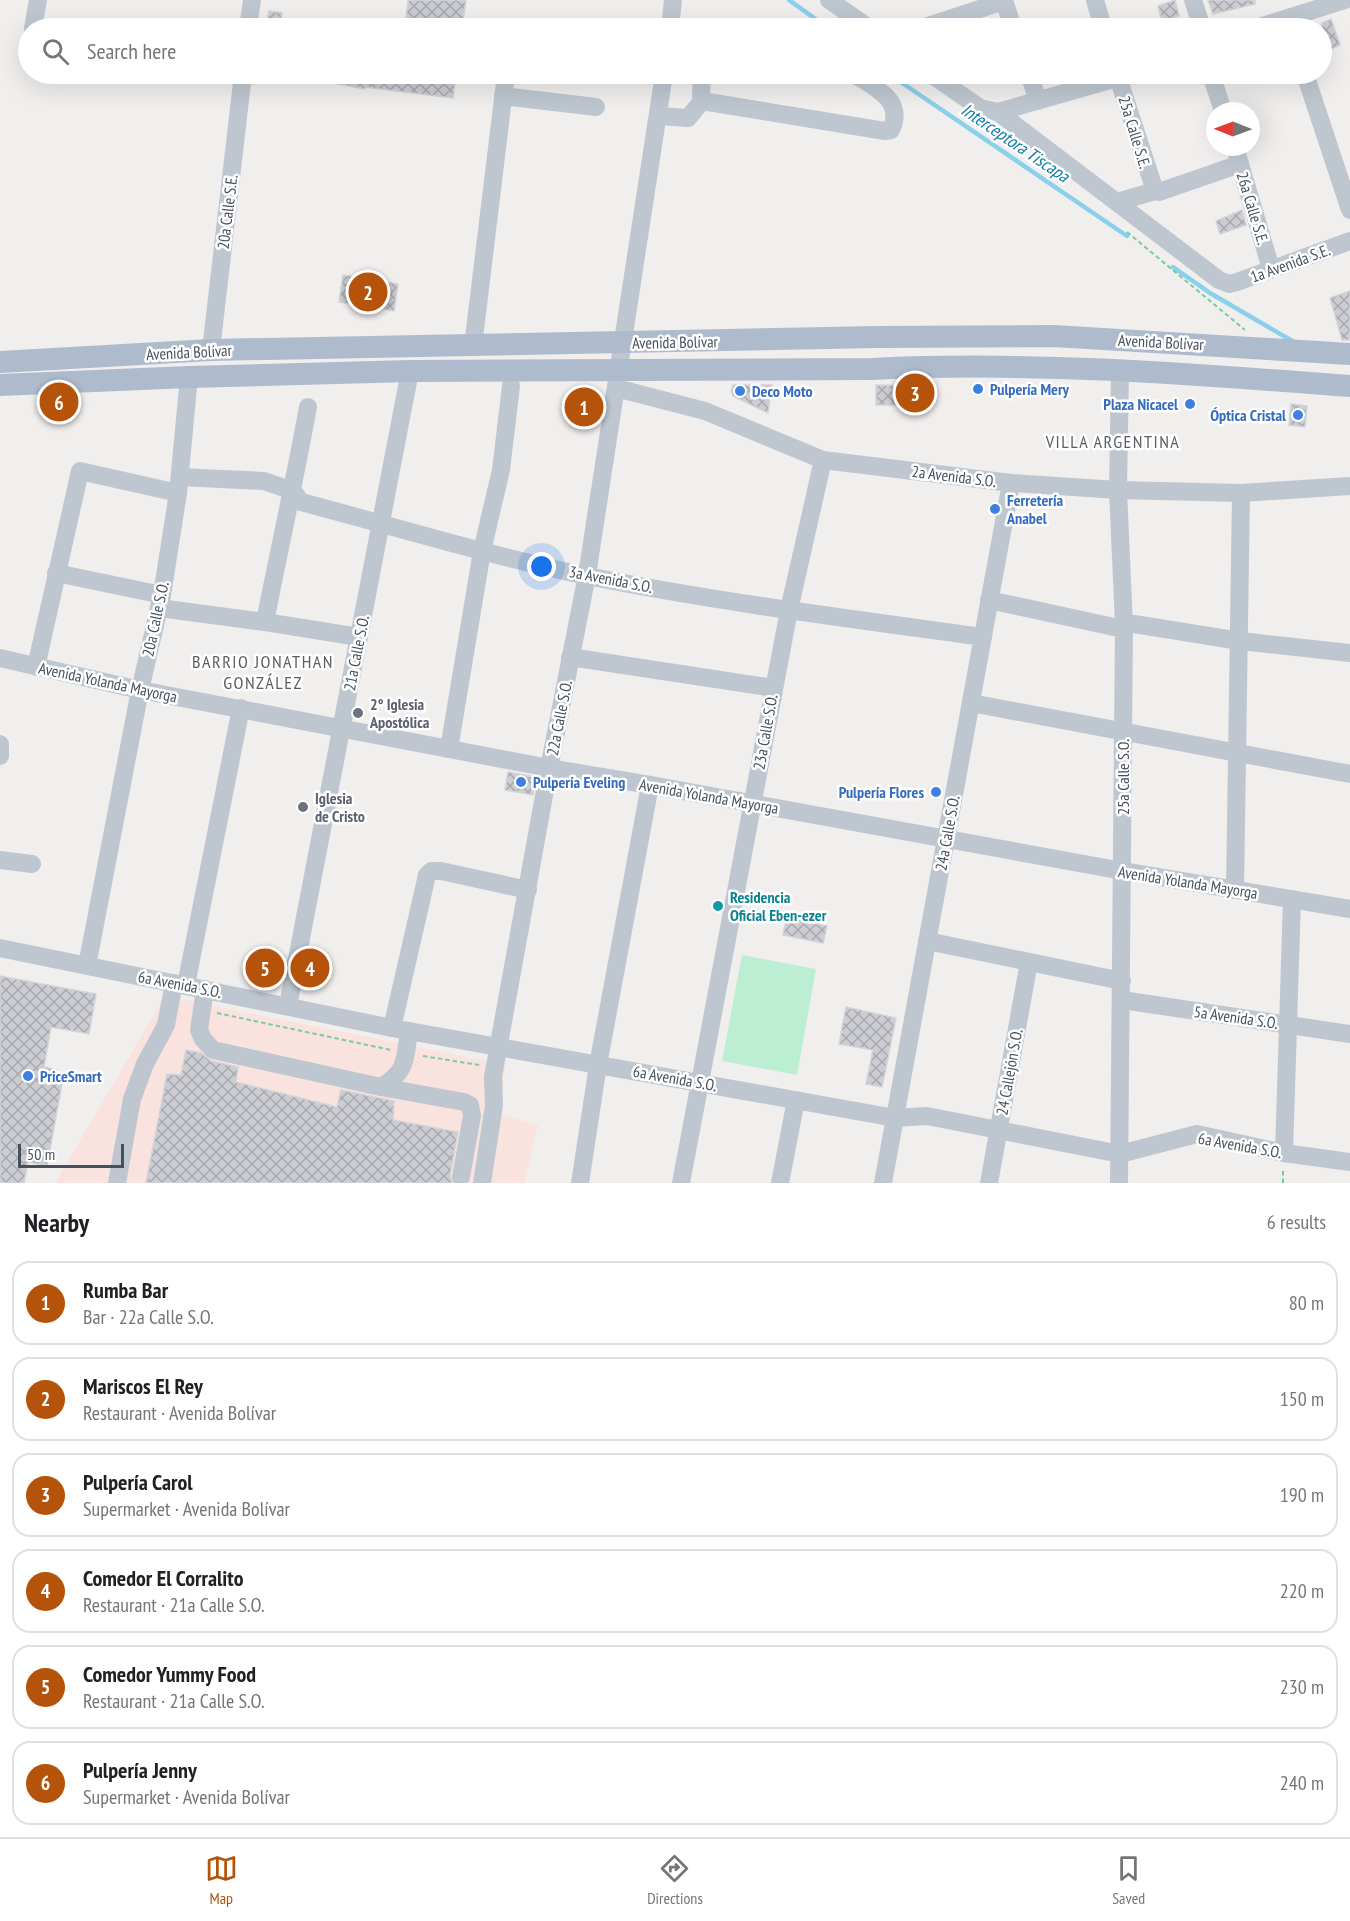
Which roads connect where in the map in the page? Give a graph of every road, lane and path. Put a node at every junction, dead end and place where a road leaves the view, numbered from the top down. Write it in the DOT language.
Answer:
graph roads {
  1 [pos="38,0"];
  2 [pos="252,0"];
  3 [pos="673,0"];
  4 [pos="829,0"];
  5 [pos="1095,0"];
  6 [pos="1193,0"];
  7 [pos="1345,0"];
  8 [pos="1004,1"];
  9 [pos="35,18"];
  10 [pos="250,18"];
  11 [pos="671,18"];
  12 [pos="855,18"];
  13 [pos="952,18"];
  14 [pos="1010,18"];
  15 [pos="1100,18"];
  16 [pos="1199,18"];
  17 [pos="1300,18"];
  18 [pos="242,84"];
  19 [pos="505,84"];
  20 [pos="663,84"];
  21 [pos="702,84"];
  22 [pos="868,84"];
  23 [pos="947,84"];
  24 [pos="1032,84"];
  25 [pos="1093,84"];
  26 [pos="1125,84"];
  27 [pos="1214,84"];
  28 [pos="1308,84"];
  29 [pos="504,96"];
  30 [pos="703,100"];
  31 [pos="1038,101"];
  32 [pos="1220,102"];
  33 [pos="596,107"];
  34 [pos="989,110"];
  35 [pos="659,116"];
  36 [pos="1237,156"];
  37 [pos="1155,191"];
  38 [pos="1117,202"];
  39 [pos="1350,210"];
  40 [pos="1350,241"];
  41 [pos="1271,269"];
  42 [pos="1078,337"];
  43 [pos="1176,342"];
  44 [pos="623,343"];
  45 [pos="473,346"];
  46 [pos="211,350"];
  47 [pos="1350,354"];
  48 [pos="0,362"];
  49 [pos="410,371"];
  50 [pos="1120,371"];
  51 [pos="189,377"];
  52 [pos="617,380"];
  53 [pos="0,385"];
  54 [pos="511,386"];
  55 [pos="1339,386"];
  56 [pos="308,407"];
  57 [pos="823,460"];
  58 [pos="1011,483"];
  59 [pos="179,485"];
  60 [pos="1350,486"];
  61 [pos="1118,490"];
  62 [pos="293,491"];
  63 [pos="1241,493"];
  64 [pos="381,523"];
  65 [pos="482,551"];
  66 [pos="56,573"];
  67 [pos="587,576"];
  68 [pos="989,600"];
  69 [pos="160,602"];
  70 [pos="789,610"];
  71 [pos="264,622"];
  72 [pos="1124,625"];
  73 [pos="359,637"];
  74 [pos="983,637"];
  75 [pos="1240,641"];
  76 [pos="1350,653"];
  77 [pos="570,657"];
  78 [pos="0,658"];
  79 [pos="36,667"];
  80 [pos="774,688"];
  81 [pos="140,690"];
  82 [pos="971,703"];
  83 [pos="241,708"];
  84 [pos="341,728"];
  85 [pos="1123,731"];
  86 [pos="0,744"];
  87 [pos="449,749"];
  88 [pos="1237,753"];
  89 [pos="0,756"];
  90 [pos="549,768"];
  91 [pos="1350,774"];
  92 [pos="650,785"];
  93 [pos="752,804"];
  94 [pos="946,840"];
  95 [pos="0,860"];
  96 [pos="32,864"];
  97 [pos="1123,871"];
  98 [pos="528,890"];
  99 [pos="1236,890"];
  100 [pos="1292,899"];
  101 [pos="1350,909"];
  102 [pos="927,941"];
  103 [pos="0,948"];
  104 [pos="1029,962"];
  105 [pos="87,966"];
  106 [pos="1122,981"];
  107 [pos="180,984"];
  108 [pos="205,989"];
  109 [pos="1122,1000"];
  110 [pos="288,1006"];
  111 [pos="201,1009"];
  112 [pos="1289,1025"];
  113 [pos="400,1030"];
  114 [pos="1350,1034"];
  115 [pos="499,1046"];
  116 [pos="404,1061"];
  117 [pos="598,1065"];
  118 [pos="495,1068"];
  119 [pos="698,1083"];
  120 [pos="381,1087"];
  121 [pos="423,1094"];
  122 [pos="796,1100"];
  123 [pos="895,1118"];
  124 [pos="998,1130"];
  125 [pos="1284,1153"];
  126 [pos="1120,1154"];
  127 [pos="1350,1162"];
  128 [pos="461,1177"];
  129 [pos="117,1183"];
  130 [pos="482,1183"];
  131 [pos="580,1183"];
  132 [pos="681,1183"];
  133 [pos="780,1183"];
  134 [pos="883,1183"];
  135 [pos="988,1183"];
  136 [pos="1119,1183"];
  1 -- 9 [label="street"];
  2 -- 10 [label="street"];
  3 -- 11 [label="street"];
  4 -- 12 [label="street"];
  5 -- 15 [label="street"];
  6 -- 16 [label="street"];
  7 -- 17 [label="street"];
  8 -- 13 [label="street"];
  8 -- 14 [label="street"];
  18 -- 46 [label="street, 20a Calle S.E."];
  19 -- 29 [label="street"];
  20 -- 35 [label="street"];
  21 -- 30 [label="street"];
  22 -- 30 [label="street"];
  23 -- 34 [label="street"];
  24 -- 31 [label="street"];
  25 -- 31 [label="street"];
  26 -- 37 [label="street, 25a Calle S.E."];
  27 -- 32 [label="street"];
  28 -- 39 [label="street"];
  29 -- 33 [label="street"];
  29 -- 45 [label="street"];
  30 -- 35 [label="street"];
  31 -- 34 [label="street"];
  34 -- 38 [label="street"];
  35 -- 44 [label="street"];
  36 -- 37 [label="street"];
  36 -- 41 [label="street, 26a Calle S.E."];
  37 -- 38 [label="street"];
  38 -- 41 [label="street, 1a Avenida S.E."];
  40 -- 41 [label="street, 1a Avenida S.E."];
  42 -- 43 [label="main road, Avenida Bolívar"];
  42 -- 44 [label="main road, Avenida Bolívar"];
  42 -- 50 [label="main road"];
  43 -- 47 [label="main road, Avenida Bolívar"];
  43 -- 50 [label="main road"];
  44 -- 45 [label="main road, Avenida Bolívar"];
  44 -- 52 [label="street"];
  45 -- 46 [label="main road, Avenida Bolívar"];
  46 -- 48 [label="main road, Avenida Bolívar"];
  49 -- 51 [label="main road, Avenida Bolívar"];
  49 -- 52 [label="main road, Avenida Bolívar"];
  49 -- 64 [label="street, 21a Calle S.O."];
  50 -- 52 [label="main road, Avenida Bolívar"];
  50 -- 55 [label="main road, Avenida Bolívar"];
  50 -- 61 [label="street, 25a Calle S.O."];
  51 -- 53 [label="main road, Avenida Bolívar"];
  51 -- 59 [label="street, 20a Calle S.O."];
  52 -- 57 [label="street, 2a Avenida S.O."];
  52 -- 67 [label="street, 22a Calle S.O."];
  54 -- 65 [label="street"];
  56 -- 62 [label="street"];
  57 -- 58 [label="street, 2a Avenida S.O."];
  57 -- 70 [label="street, 23a Calle S.O."];
  58 -- 61 [label="street, 2a Avenida S.O."];
  58 -- 68 [label="street, 24a Calle S.O."];
  59 -- 62 [label="street, 3a Avenida S.O."];
  59 -- 66 [label="street, 3a Avenida S.O."];
  59 -- 69 [label="street, 20a Calle S.O."];
  60 -- 63 [label="street, 2a Avenida S.O."];
  61 -- 63 [label="street, 2a Avenida S.O."];
  61 -- 72 [label="street, 25a Calle S.O."];
  62 -- 64 [label="street, 3a Avenida S.O."];
  62 -- 71 [label="street"];
  63 -- 75 [label="street"];
  64 -- 65 [label="street, 3a Avenida S.O."];
  64 -- 73 [label="street, 21a Calle S.O."];
  65 -- 67 [label="street, 3a Avenida S.O."];
  65 -- 87 [label="street"];
  66 -- 69 [label="street"];
  66 -- 79 [label="street"];
  67 -- 70 [label="street, 3a Avenida S.O."];
  67 -- 77 [label="street, 22a Calle S.O."];
  68 -- 72 [label="street"];
  68 -- 74 [label="street, 24a Calle S.O."];
  69 -- 71 [label="street"];
  69 -- 81 [label="street, 20a Calle S.O."];
  70 -- 74 [label="street, 3a Avenida S.O."];
  70 -- 80 [label="street, 23a Calle S.O."];
  71 -- 73 [label="street"];
  72 -- 75 [label="street"];
  72 -- 85 [label="street, 25a Calle S.O."];
  73 -- 84 [label="street, 21a Calle S.O."];
  74 -- 82 [label="street, 24a Calle S.O."];
  75 -- 76 [label="street"];
  75 -- 88 [label="street"];
  77 -- 80 [label="street"];
  77 -- 90 [label="street, 22a Calle S.O."];
  78 -- 79 [label="street, Avenida Yolanda Mayorga"];
  79 -- 81 [label="street, Avenida Yolanda Mayorga"];
  80 -- 93 [label="street, 23a Calle S.O."];
  81 -- 83 [label="street, Avenida Yolanda Mayorga"];
  81 -- 105 [label="street, 20a Calle S.O."];
  82 -- 85 [label="street"];
  82 -- 94 [label="street, 24a Calle S.O."];
  83 -- 84 [label="street, Avenida Yolanda Mayorga"];
  83 -- 107 [label="street"];
  84 -- 87 [label="street, Avenida Yolanda Mayorga"];
  84 -- 110 [label="street, 21a Calle S.O."];
  85 -- 88 [label="street"];
  85 -- 97 [label="street, 25a Calle S.O."];
  86 -- 89 [label="street"];
  87 -- 90 [label="street, Avenida Yolanda Mayorga"];
  88 -- 91 [label="street"];
  88 -- 99 [label="street"];
  90 -- 92 [label="street, Avenida Yolanda Mayorga"];
  90 -- 98 [label="street, 22a Calle S.O."];
  92 -- 93 [label="street, Avenida Yolanda Mayorga"];
  92 -- 117 [label="street"];
  93 -- 94 [label="street, Avenida Yolanda Mayorga"];
  93 -- 119 [label="street, 23a Calle S.O."];
  94 -- 97 [label="street, Avenida Yolanda Mayorga"];
  94 -- 102 [label="street, 24a Calle S.O."];
  95 -- 96 [label="street"];
  97 -- 99 [label="street, Avenida Yolanda Mayorga"];
  97 -- 106 [label="street, 25a Calle S.O."];
  98 -- 113 [label="street"];
  98 -- 115 [label="street, 22a Calle S.O."];
  99 -- 100 [label="street, Avenida Yolanda Mayorga"];
  100 -- 101 [label="street, Avenida Yolanda Mayorga"];
  100 -- 112 [label="street"];
  102 -- 104 [label="street"];
  102 -- 123 [label="street, 24a Calle S.O."];
  103 -- 105 [label="street, 6a Avenida S.O."];
  104 -- 106 [label="street"];
  104 -- 124 [label="street, 24 Callejón S.O."];
  105 -- 107 [label="street, 6a Avenida S.O."];
  106 -- 109 [label="street, 25a Calle S.O."];
  107 -- 108 [label="street, 6a Avenida S.O."];
  107 -- 129 [label="street"];
  108 -- 110 [label="street, 6a Avenida S.O."];
  108 -- 111 [label="street"];
  109 -- 112 [label="street, 5a Avenida S.O."];
  109 -- 126 [label="street, 25a Calle S.O."];
  110 -- 113 [label="street, 6a Avenida S.O."];
  111 -- 116 [label="path"];
  111 -- 120 [label="street"];
  112 -- 114 [label="street, 5a Avenida S.O."];
  112 -- 125 [label="street"];
  113 -- 115 [label="street, 6a Avenida S.O."];
  113 -- 116 [label="street"];
  115 -- 117 [label="street, 6a Avenida S.O."];
  115 -- 118 [label="street, 22a Calle S.O."];
  116 -- 118 [label="path"];
  116 -- 120 [label="street"];
  116 -- 121 [label="street"];
  117 -- 119 [label="street, 6a Avenida S.O."];
  117 -- 131 [label="street"];
  118 -- 130 [label="street, 22a Calle S.O."];
  119 -- 122 [label="street, 6a Avenida S.O."];
  119 -- 132 [label="street, 23a Calle S.O."];
  120 -- 121 [label="street"];
  121 -- 128 [label="street"];
  122 -- 123 [label="street, 6a Avenida S.O."];
  122 -- 133 [label="street"];
  123 -- 124 [label="street, 6a Avenida S.O."];
  123 -- 134 [label="street, 24a Calle S.O."];
  124 -- 126 [label="street, 6a Avenida S.O."];
  124 -- 135 [label="street, 24 Callejón S.O."];
  125 -- 126 [label="street, 6a Avenida S.O."];
  125 -- 127 [label="street, 6a Avenida S.O."];
  126 -- 136 [label="street, 25a Calle S.O."];
}
